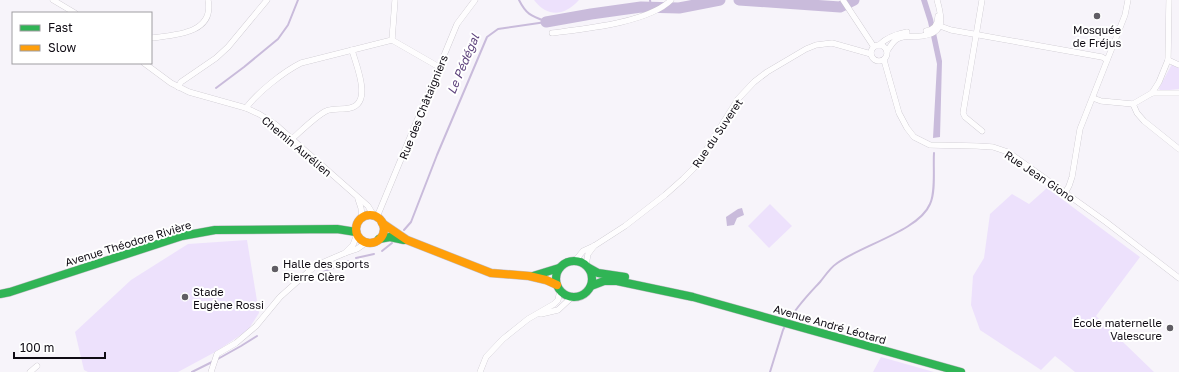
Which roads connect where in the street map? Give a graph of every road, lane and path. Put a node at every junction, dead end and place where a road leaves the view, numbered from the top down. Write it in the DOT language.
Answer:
graph roads {
  1 [pos="53,0"];
  2 [pos="208,0"];
  3 [pos="268,0"];
  4 [pos="394,0"];
  5 [pos="475,0"];
  6 [pos="843,0"];
  7 [pos="933,0"];
  8 [pos="937,0"];
  9 [pos="982,0"];
  10 [pos="1128,0"];
  11 [pos="1169,0"];
  12 [pos="668,2"];
  13 [pos="73,12"];
  14 [pos="937,27"];
  15 [pos="552,33"];
  16 [pos="916,34"];
  17 [pos="976,34"];
  18 [pos="152,38"];
  19 [pos="392,40"];
  20 [pos="877,46"];
  21 [pos="352,50"];
  22 [pos="887,51"];
  23 [pos="871,54"];
  24 [pos="884,60"];
  25 [pos="1107,60"];
  26 [pos="1168,60"];
  27 [pos="145,64"];
  28 [pos="1179,65"];
  29 [pos="439,67"];
  30 [pos="178,87"];
  31 [pos="1152,93"];
  32 [pos="1179,93"];
  33 [pos="1093,98"];
  34 [pos="1133,104"];
  35 [pos="246,108"];
  36 [pos="982,131"];
  37 [pos="292,139"];
  38 [pos="1179,149"];
  39 [pos="1065,193"];
  40 [pos="358,199"];
  41 [pos="378,219"];
  42 [pos="358,227"];
  43 [pos="379,239"];
  44 [pos="407,240"];
  45 [pos="367,242"];
  46 [pos="594,246"];
  47 [pos="346,253"];
  48 [pos="575,261"];
  49 [pos="587,267"];
  50 [pos="559,268"];
  51 [pos="529,276"];
  52 [pos="1179,278"];
  53 [pos="591,286"];
  54 [pos="558,288"];
  55 [pos="0,294"];
  56 [pos="572,297"];
  57 [pos="693,297"];
  58 [pos="536,315"];
  59 [pos="37,366"];
  60 [pos="30,372"];
  61 [pos="211,372"];
  62 [pos="480,372"];
  63 [pos="961,372"];
  1 -- 13 [label="street"];
  2 -- 18 [label="street"];
  3 -- 30 [label="street"];
  4 -- 19 [label="street"];
  5 -- 29 [label="street, Rue des Châtaigniers"];
  6 -- 20 [label="street"];
  7 -- 14 [label="street"];
  8 -- 14 [label="street"];
  9 -- 17 [label="street"];
  10 -- 25 [label="street"];
  11 -- 26 [label="street"];
  12 -- 15 [label="street"];
  14 -- 16 [label="street"];
  14 -- 17 [label="street"];
  16 -- 20 [label="street"];
  16 -- 22 [label="street"];
  17 -- 25 [label="street"];
  17 -- 36 [label="street"];
  19 -- 21 [label="street"];
  19 -- 29 [label="street"];
  20 -- 22 [label="street"];
  20 -- 23 [label="street"];
  21 -- 35 [label="street"];
  21 -- 37 [label="street"];
  22 -- 24 [label="street"];
  23 -- 24 [label="street"];
  23 -- 46 [label="street, Rue du Suveret"];
  24 -- 39 [label="street, Rue Jean Giono"];
  25 -- 33 [label="street"];
  26 -- 28 [label="street"];
  26 -- 31 [label="street"];
  27 -- 30 [label="street, Chemin Aurélien"];
  29 -- 41 [label="street, Rue des Châtaigniers"];
  30 -- 35 [label="street, Chemin Aurélien"];
  31 -- 32 [label="street"];
  31 -- 34 [label="street"];
  33 -- 34 [label="street"];
  33 -- 39 [label="street"];
  34 -- 38 [label="street"];
  35 -- 37 [label="street, Chemin Aurélien"];
  37 -- 40 [label="street, Chemin Aurélien"];
  39 -- 52 [label="street, Rue Jean Giono"];
  40 -- 41 [label="street, Chemin Aurélien"];
  40 -- 42 [label="street"];
  41 -- 42 [label="main road"];
  41 -- 43 [label="main road"];
  41 -- 44 [label="main road"];
  42 -- 45 [label="main road"];
  42 -- 47 [label="street"];
  42 -- 55 [label="main road, Avenue Théodore Rivière"];
  43 -- 44 [label="main road"];
  43 -- 45 [label="main road"];
  44 -- 51 [label="main road"];
  45 -- 47 [label="street"];
  46 -- 48 [label="street, Rue du Suveret"];
  46 -- 49 [label="street"];
  47 -- 61 [label="street"];
  48 -- 49 [label="main road"];
  48 -- 50 [label="main road"];
  49 -- 53 [label="main road"];
  49 -- 57 [label="main road, Avenue André Léotard"];
  50 -- 51 [label="main road"];
  50 -- 54 [label="main road"];
  51 -- 54 [label="main road"];
  53 -- 56 [label="main road"];
  53 -- 57 [label="main road, Avenue André Léotard"];
  54 -- 56 [label="main road"];
  54 -- 58 [label="street"];
  56 -- 58 [label="street"];
  57 -- 63 [label="main road, Avenue André Léotard"];
  58 -- 62 [label="street"];
  59 -- 60 [label="street"];
}
